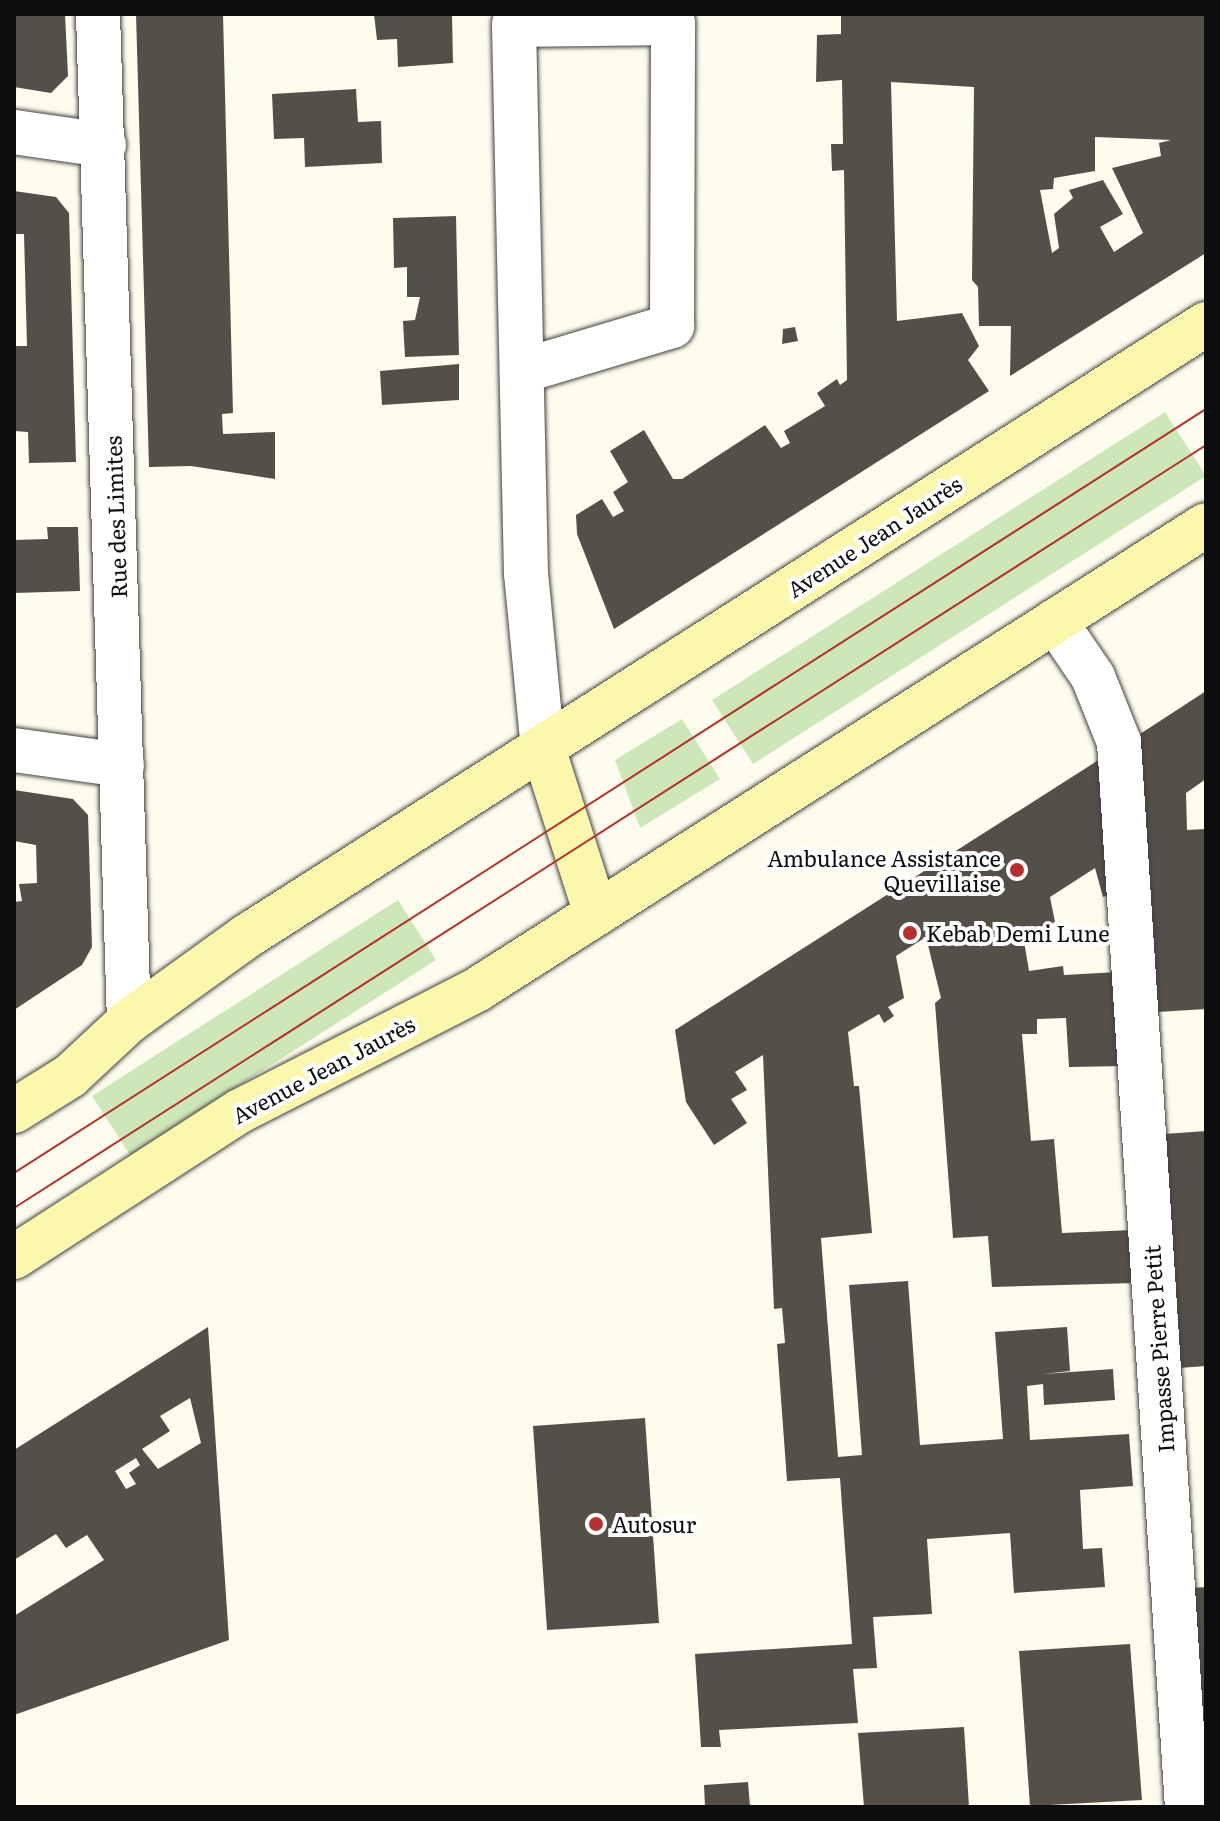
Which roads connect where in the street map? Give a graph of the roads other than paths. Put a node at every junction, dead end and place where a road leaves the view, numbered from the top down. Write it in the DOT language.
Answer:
graph roads {
  1 [pos="98,14"];
  2 [pos="14,132"];
  3 [pos="104,145"];
  4 [pos="1206,324"];
  5 [pos="522,371"];
  6 [pos="1206,525"];
  7 [pos="1055,621"];
  8 [pos="543,748"];
  9 [pos="14,750"];
  10 [pos="122,765"];
  11 [pos="596,914"];
  12 [pos="129,1021"];
  13 [pos="14,1111"];
  14 [pos="14,1257"];
  15 [pos="1187,1807"];
  1 -- 3 [label="street, Rue des Limites"];
  2 -- 3 [label="street"];
  3 -- 10 [label="street, Rue des Limites"];
  4 -- 8 [label="main road, Avenue Jean Jaurès"];
  5 -- 5 [label="street"];
  5 -- 8 [label="street"];
  6 -- 7 [label="main road, Avenue Jean Jaurès"];
  7 -- 11 [label="main road, Avenue Jean Jaurès"];
  7 -- 15 [label="street, Impasse Pierre Petit"];
  8 -- 11 [label="main road"];
  8 -- 12 [label="main road, Avenue Jean Jaurès"];
  9 -- 10 [label="street"];
  10 -- 12 [label="street, Rue des Limites"];
  11 -- 14 [label="main road, Avenue Jean Jaurès"];
  12 -- 13 [label="main road, Avenue Jean Jaurès"];
}
